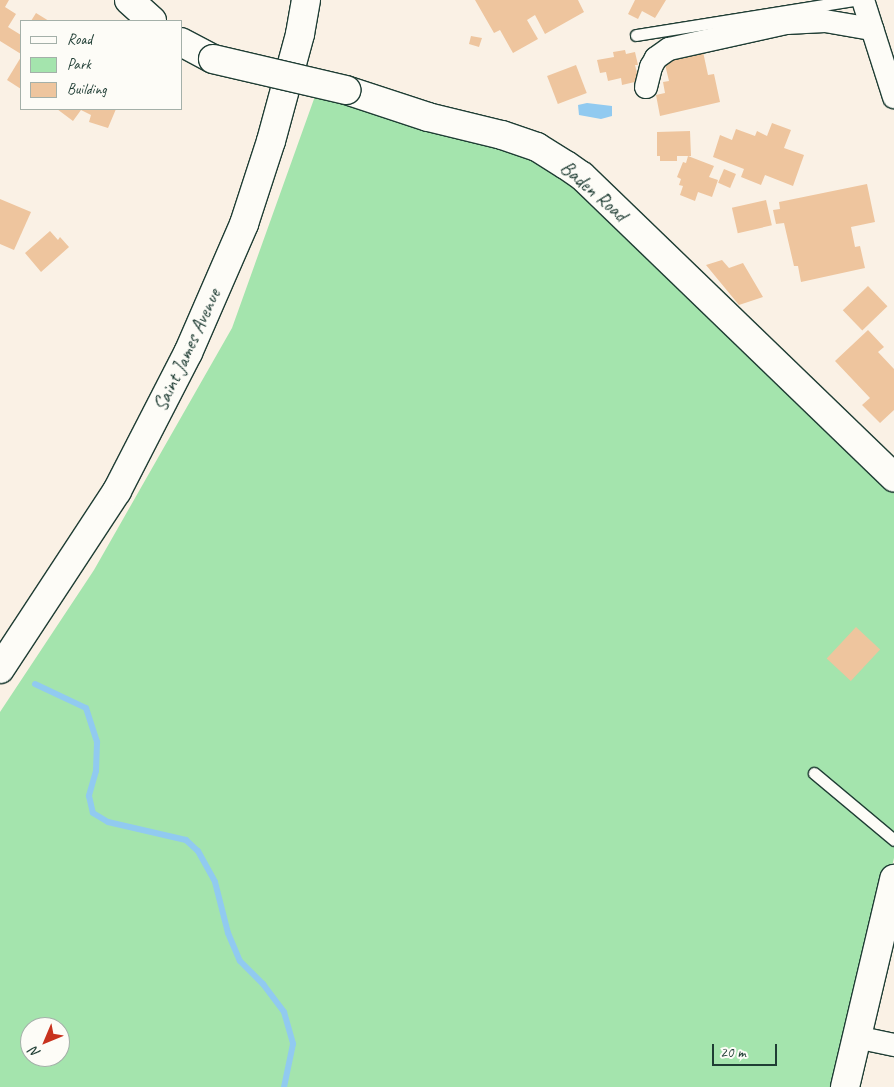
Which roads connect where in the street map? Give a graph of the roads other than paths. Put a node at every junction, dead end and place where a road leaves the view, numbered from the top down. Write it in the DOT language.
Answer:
graph roads {
  1 [pos="129,0"];
  2 [pos="306,0"];
  3 [pos="854,0"];
  4 [pos="863,0"];
  5 [pos="151,20"];
  6 [pos="872,29"];
  7 [pos="636,35"];
  8 [pos="182,43"];
  9 [pos="646,87"];
  10 [pos="894,97"];
  11 [pos="894,477"];
  12 [pos="0,669"];
  13 [pos="814,773"];
  14 [pos="894,840"];
  15 [pos="894,878"];
  16 [pos="856,1037"];
  17 [pos="894,1045"];
  18 [pos="845,1087"];
  1 -- 5 [label="street"];
  2 -- 12 [label="street, Saint James Avenue"];
  3 -- 7 [label="lane"];
  4 -- 6 [label="street"];
  6 -- 9 [label="street"];
  6 -- 10 [label="street"];
  8 -- 11 [label="street, Baden Road, bridge"];
  13 -- 14 [label="lane"];
  15 -- 16 [label="street"];
  16 -- 17 [label="street"];
  16 -- 18 [label="street"];
}
